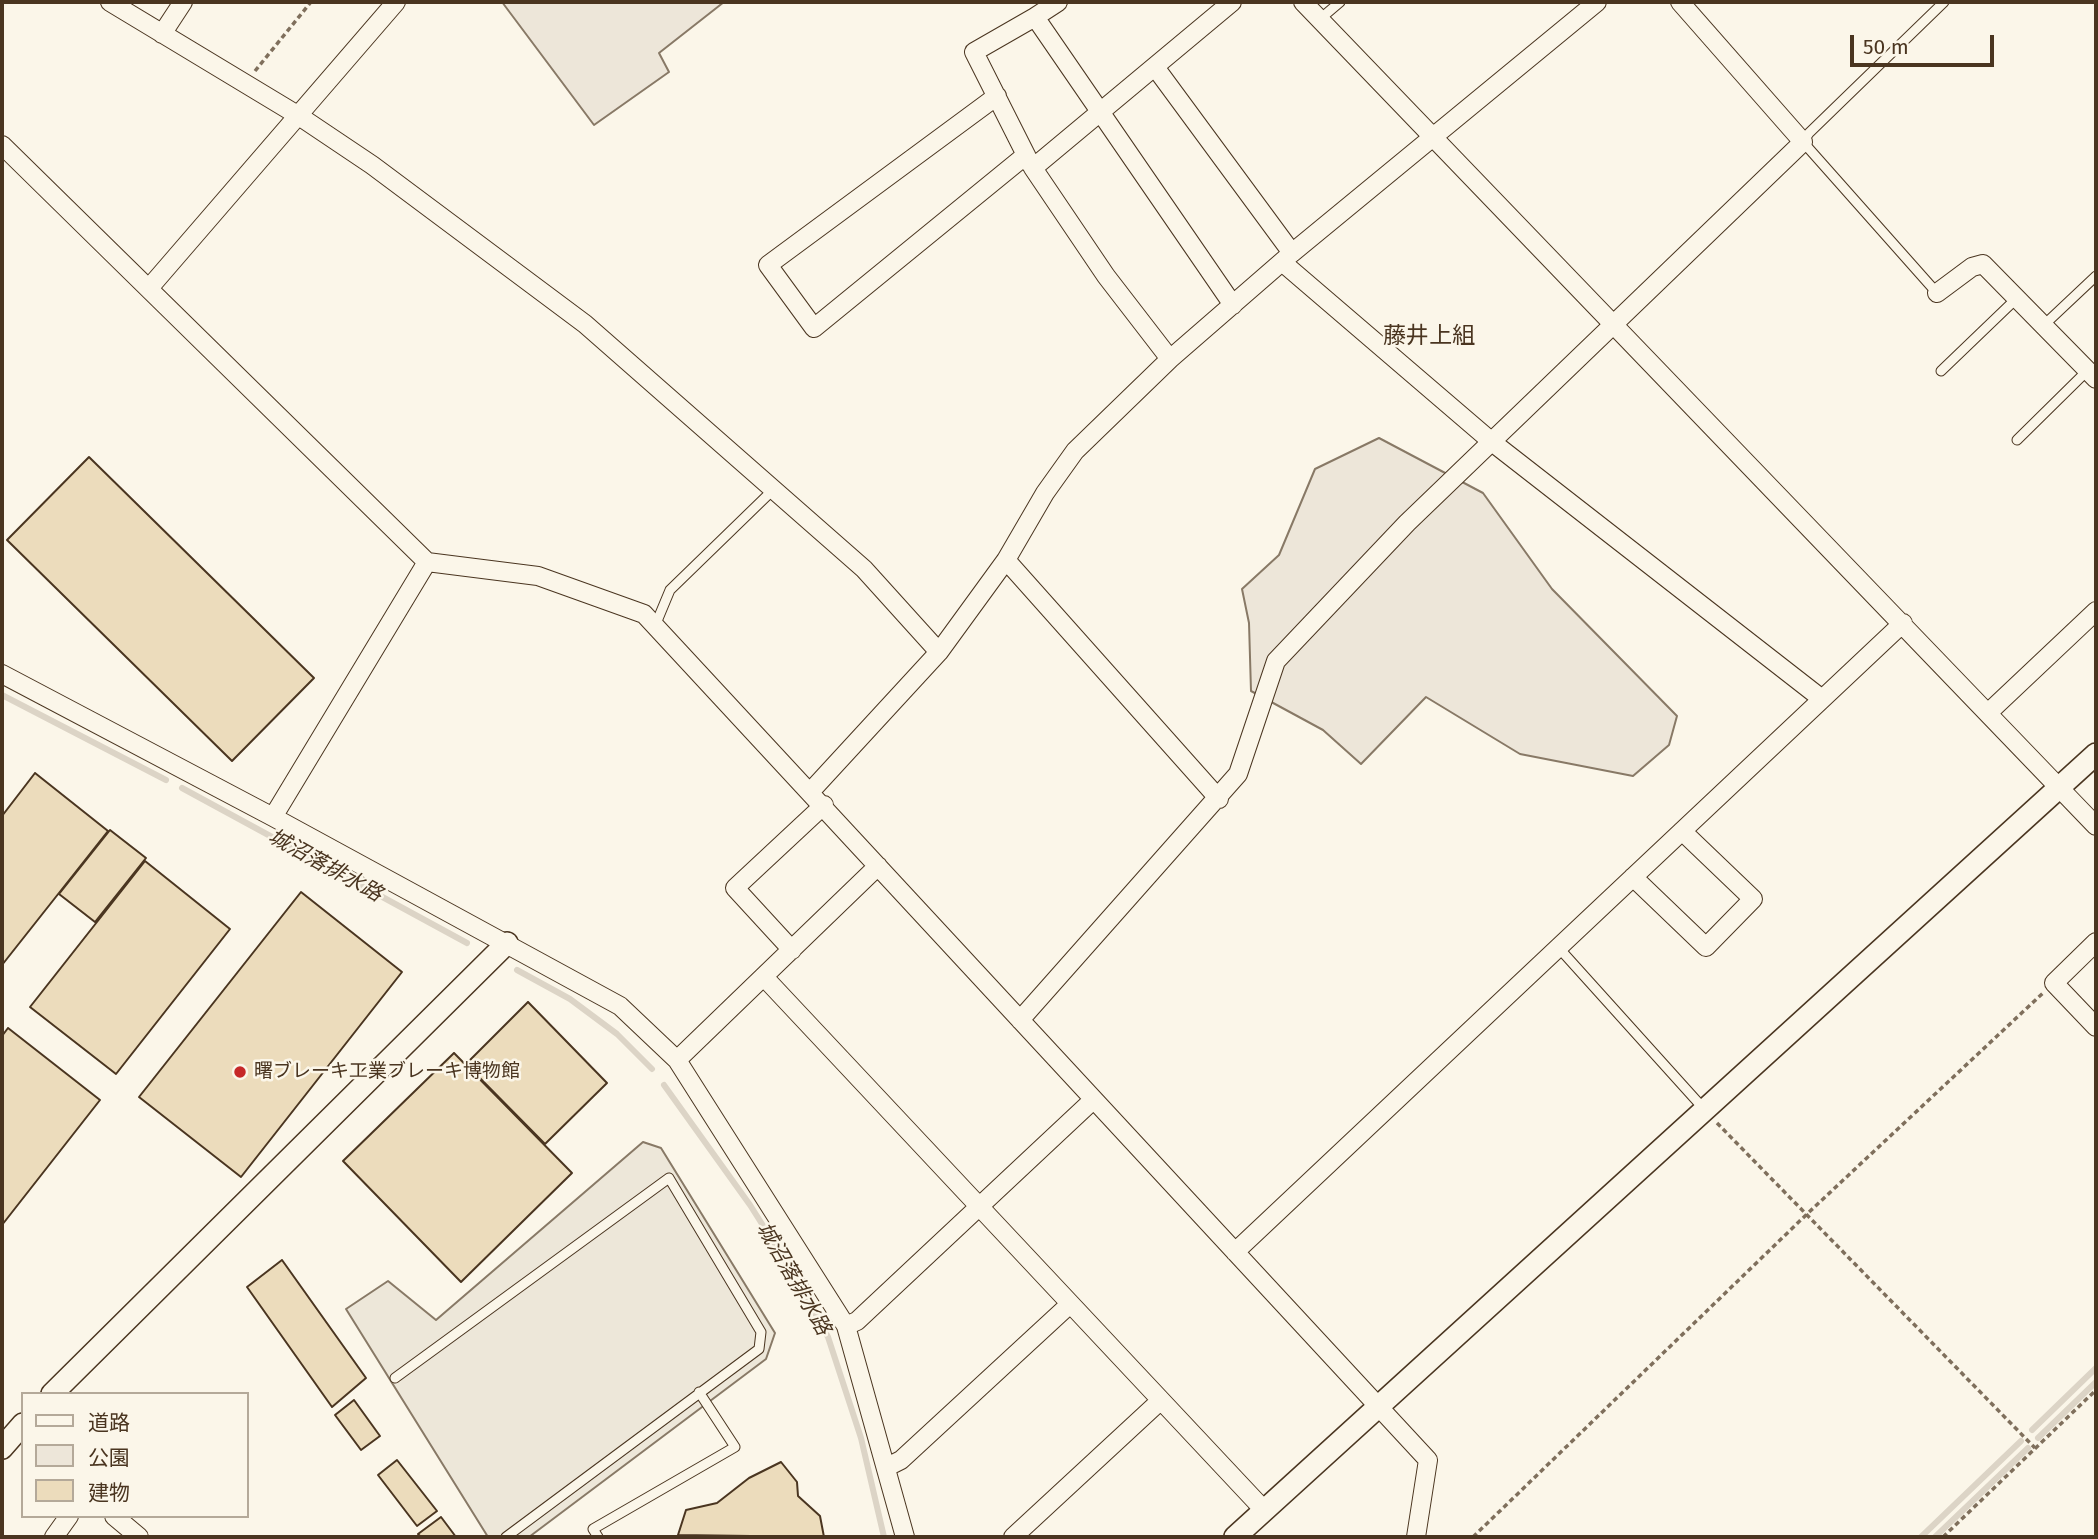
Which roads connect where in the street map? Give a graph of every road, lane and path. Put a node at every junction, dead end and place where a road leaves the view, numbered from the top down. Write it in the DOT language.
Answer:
graph roads {
  1 [pos="110,2"];
  2 [pos="183,2"];
  3 [pos="312,2"];
  4 [pos="396,2"];
  5 [pos="1058,2"];
  6 [pos="1233,2"];
  7 [pos="1303,2"];
  8 [pos="1340,2"];
  9 [pos="1597,2"];
  10 [pos="1680,2"];
  11 [pos="1944,2"];
  12 [pos="1035,17"];
  13 [pos="1320,19"];
  14 [pos="162,34"];
  15 [pos="1155,66"];
  16 [pos="245,84"];
  17 [pos="996,96"];
  18 [pos="1099,113"];
  19 [pos="299,116"];
  20 [pos="1433,136"];
  21 [pos="1803,142"];
  22 [pos="2,145"];
  23 [pos="1030,161"];
  24 [pos="1287,258"];
  25 [pos="2096,276"];
  26 [pos="150,287"];
  27 [pos="1937,293"];
  28 [pos="2018,297"];
  29 [pos="1233,305"];
  30 [pos="2044,325"];
  31 [pos="1614,327"];
  32 [pos="1170,359"];
  33 [pos="1941,371"];
  34 [pos="2092,374"];
  35 [pos="2017,440"];
  36 [pos="1492,442"];
  37 [pos="775,488"];
  38 [pos="1006,560"];
  39 [pos="427,562"];
  40 [pos="2096,611"];
  41 [pos="1903,623"];
  42 [pos="655,626"];
  43 [pos="939,652"];
  44 [pos="2,674"];
  45 [pos="1822,699"];
  46 [pos="1989,712"];
  47 [pos="2096,754"];
  48 [pos="2059,787"];
  49 [pos="811,791"];
  50 [pos="1219,799"];
  51 [pos="824,805"];
  52 [pos="274,817"];
  53 [pos="2096,826"];
  54 [pos="1682,831"];
  55 [pos="878,866"];
  56 [pos="1633,877"];
  57 [pos="2096,942"];
  58 [pos="507,943"];
  59 [pos="1558,947"];
  60 [pos="792,950"];
  61 [pos="764,978"];
  62 [pos="2054,982"];
  63 [pos="1020,1020"];
  64 [pos="2096,1027"];
  65 [pos="677,1060"];
  66 [pos="1093,1100"];
  67 [pos="1704,1109"];
  68 [pos="979,1206"];
  69 [pos="1807,1214"];
  70 [pos="1235,1252"];
  71 [pos="1069,1305"];
  72 [pos="846,1326"];
  73 [pos="395,1378"];
  74 [pos="2096,1390"];
  75 [pos="54,1392"];
  76 [pos="699,1392"];
  77 [pos="1160,1401"];
  78 [pos="1379,1404"];
  79 [pos="21,1427"];
  80 [pos="2,1448"];
  81 [pos="2035,1448"];
  82 [pos="887,1467"];
  83 [pos="1264,1510"];
  84 [pos="68,1518"];
  85 [pos="116,1518"];
  86 [pos="54,1537"];
  87 [pos="139,1537"];
  88 [pos="506,1537"];
  89 [pos="598,1537"];
  90 [pos="905,1537"];
  91 [pos="1013,1537"];
  92 [pos="1234,1537"];
  93 [pos="1416,1537"];
  94 [pos="1473,1537"];
  95 [pos="1943,1537"];
  1 -- 14 [label="street"];
  2 -- 14 [label="street"];
  3 -- 16 [label="path"];
  4 -- 19 [label="street"];
  5 -- 12 [label="street"];
  6 -- 15 [label="street"];
  7 -- 13 [label="street"];
  8 -- 13 [label="lane"];
  9 -- 20 [label="street"];
  10 -- 21 [label="street"];
  11 -- 21 [label="lane"];
  12 -- 17 [label="street"];
  12 -- 18 [label="street"];
  13 -- 20 [label="street"];
  14 -- 16 [label="street"];
  15 -- 18 [label="street"];
  15 -- 24 [label="street"];
  16 -- 19 [label="street"];
  17 -- 23 [label="street"];
  17 -- 23 [label="street"];
  18 -- 23 [label="street"];
  18 -- 29 [label="street"];
  19 -- 26 [label="street"];
  19 -- 37 [label="street"];
  20 -- 24 [label="street"];
  20 -- 31 [label="street"];
  21 -- 27 [label="lane"];
  21 -- 31 [label="street"];
  22 -- 26 [label="street"];
  23 -- 32 [label="street"];
  24 -- 29 [label="street"];
  24 -- 36 [label="street"];
  25 -- 30 [label="lane"];
  26 -- 39 [label="street"];
  27 -- 28 [label="street"];
  28 -- 30 [label="street"];
  28 -- 33 [label="lane"];
  29 -- 32 [label="street"];
  30 -- 34 [label="street"];
  31 -- 36 [label="street"];
  31 -- 41 [label="street"];
  32 -- 38 [label="street"];
  34 -- 35 [label="lane"];
  36 -- 45 [label="street"];
  36 -- 50 [label="street"];
  37 -- 42 [label="lane"];
  37 -- 43 [label="street"];
  38 -- 43 [label="street"];
  38 -- 50 [label="street"];
  39 -- 42 [label="street"];
  39 -- 52 [label="street"];
  40 -- 46 [label="street"];
  41 -- 45 [label="street"];
  41 -- 46 [label="street"];
  42 -- 49 [label="street"];
  43 -- 49 [label="street"];
  44 -- 52 [label="street"];
  45 -- 54 [label="street"];
  46 -- 48 [label="street"];
  47 -- 48 [label="street"];
  48 -- 53 [label="street"];
  48 -- 67 [label="street"];
  49 -- 51 [label="street"];
  50 -- 63 [label="street"];
  51 -- 55 [label="street"];
  51 -- 60 [label="street"];
  52 -- 58 [label="street"];
  54 -- 56 [label="street"];
  54 -- 56 [label="street"];
  55 -- 60 [label="street"];
  55 -- 63 [label="street"];
  56 -- 59 [label="street"];
  57 -- 62 [label="street"];
  58 -- 65 [label="street"];
  58 -- 75 [label="street"];
  59 -- 67 [label="lane"];
  59 -- 70 [label="street"];
  60 -- 61 [label="street"];
  61 -- 65 [label="street"];
  61 -- 68 [label="street"];
  62 -- 64 [label="street"];
  62 -- 69 [label="path"];
  63 -- 66 [label="street"];
  65 -- 72 [label="street"];
  66 -- 68 [label="street"];
  66 -- 70 [label="street"];
  67 -- 69 [label="path"];
  67 -- 78 [label="street"];
  68 -- 71 [label="street"];
  68 -- 72 [label="street"];
  69 -- 81 [label="path"];
  69 -- 94 [label="path"];
  70 -- 78 [label="street"];
  71 -- 77 [label="street"];
  71 -- 82 [label="street"];
  72 -- 82 [label="street"];
  73 -- 76 [label="lane"];
  74 -- 81 [label="path"];
  76 -- 88 [label="lane"];
  76 -- 89 [label="lane"];
  77 -- 83 [label="street"];
  77 -- 91 [label="street"];
  78 -- 83 [label="street"];
  78 -- 93 [label="street"];
  79 -- 80 [label="street"];
  81 -- 95 [label="path"];
  82 -- 90 [label="street"];
  83 -- 92 [label="street"];
  84 -- 86 [label="street"];
  85 -- 87 [label="street"];
}
